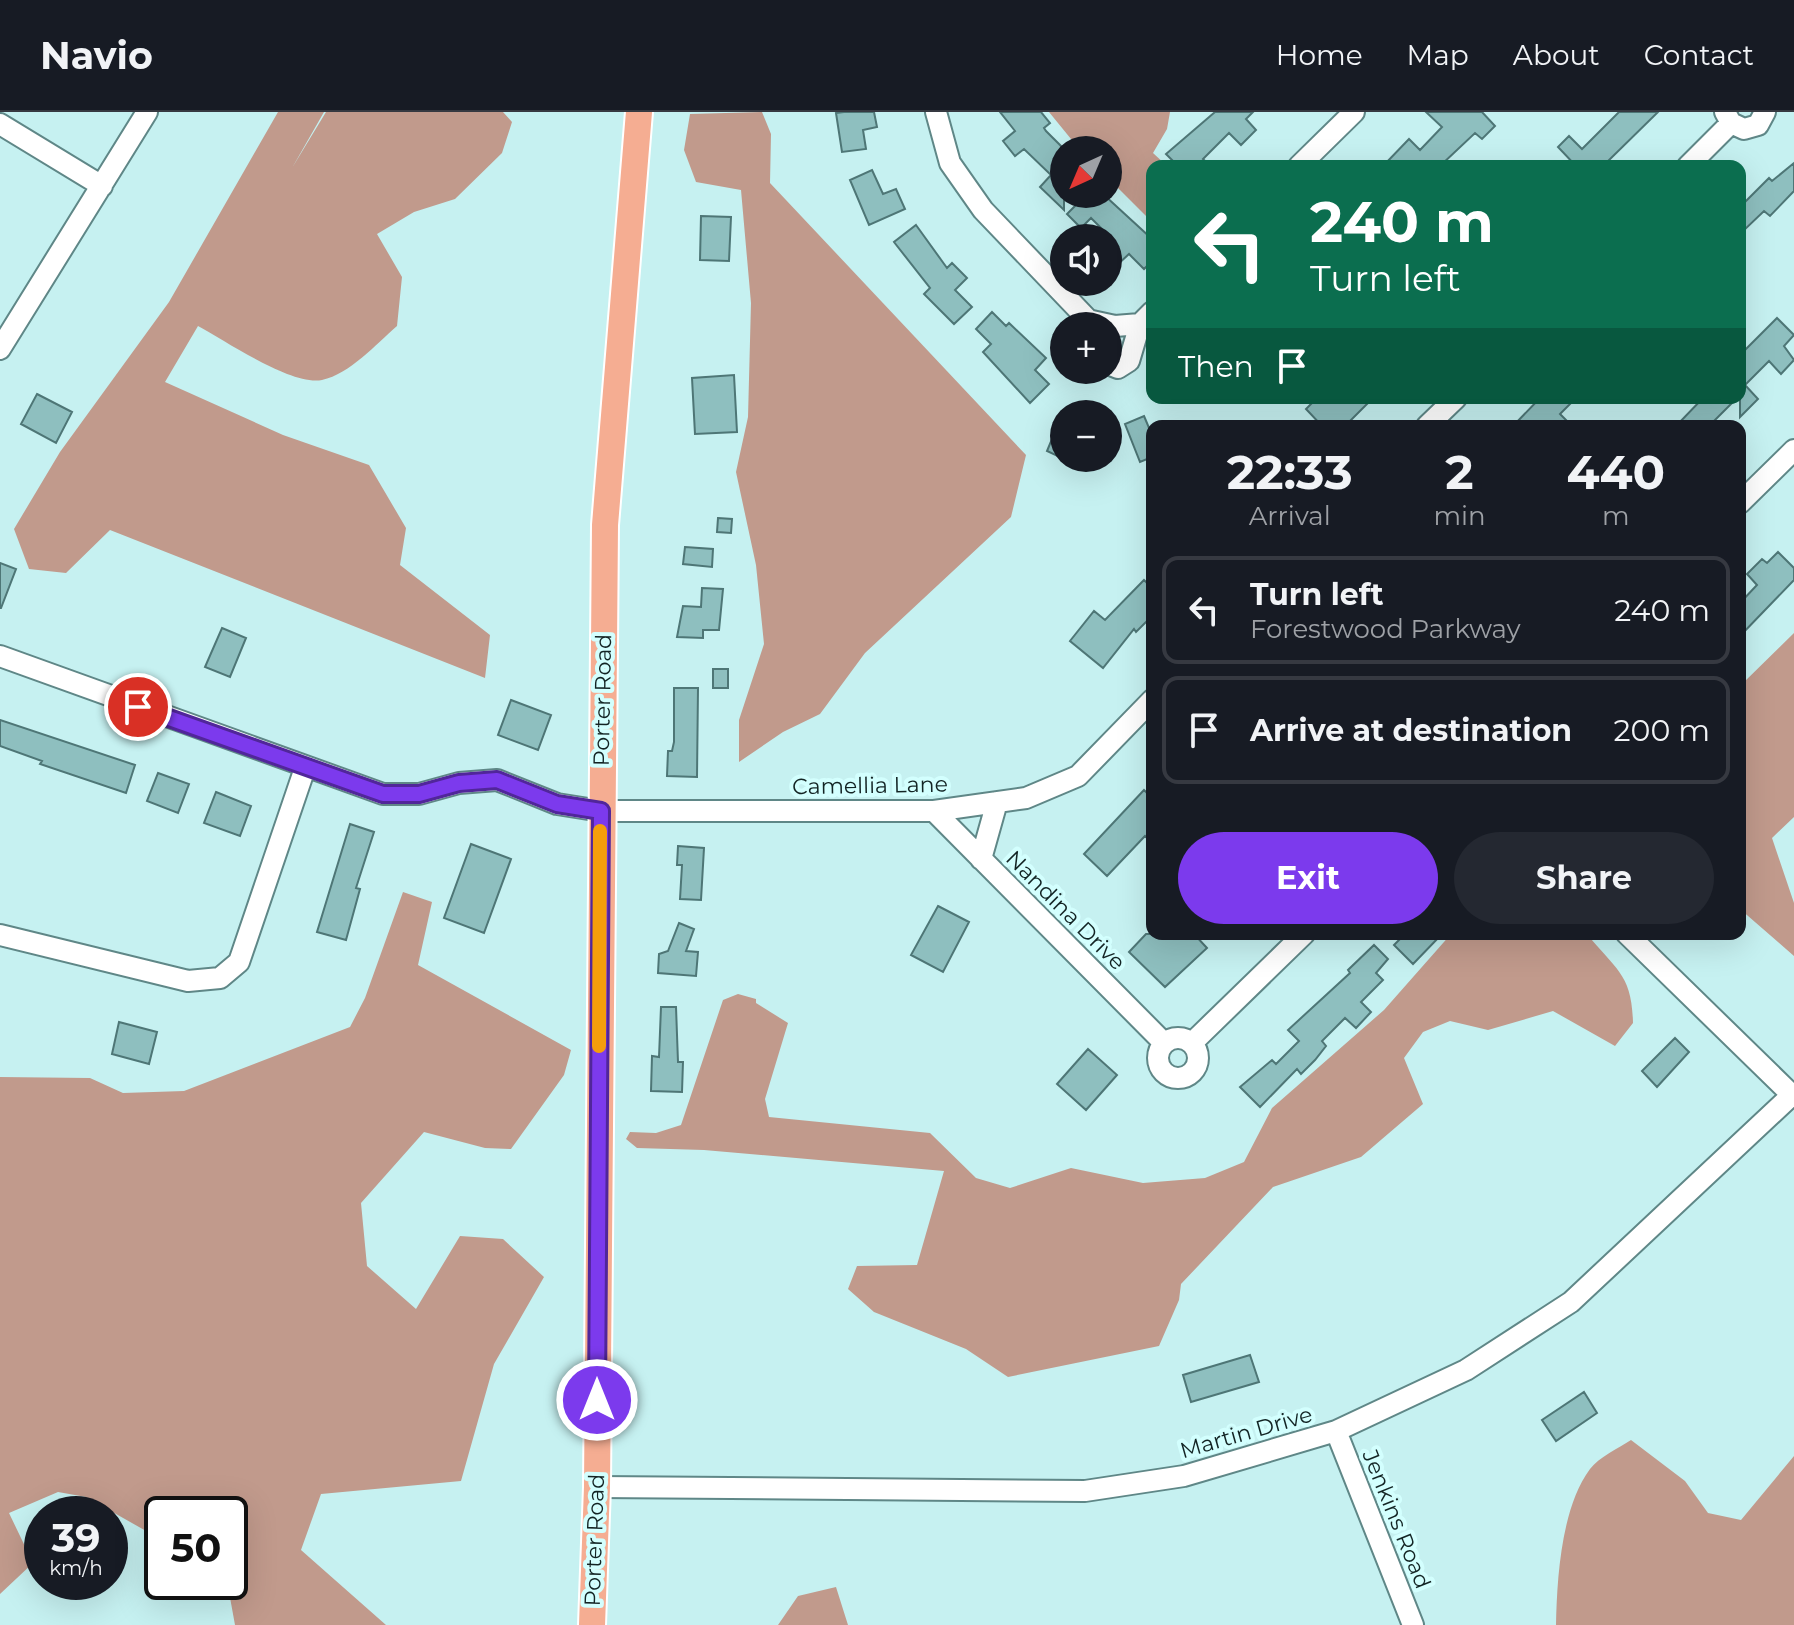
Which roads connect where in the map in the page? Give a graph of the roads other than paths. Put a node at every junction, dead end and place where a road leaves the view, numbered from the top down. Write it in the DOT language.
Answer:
graph roads {
  1 [pos="147,112"];
  2 [pos="639,112"];
  3 [pos="936,112"];
  4 [pos="1354,112"];
  5 [pos="1765,112"];
  6 [pos="1728,118"];
  7 [pos="0,124"];
  8 [pos="1305,160"];
  9 [pos="1693,160"];
  10 [pos="102,186"];
  11 [pos="1082,312"];
  12 [pos="1146,318"];
  13 [pos="1122,324"];
  14 [pos="0,349"];
  15 [pos="1122,365"];
  16 [pos="1450,404"];
  17 [pos="1433,420"];
  18 [pos="1794,450"];
  19 [pos="1746,497"];
  20 [pos="0,656"];
  21 [pos="1146,706"];
  22 [pos="305,768"];
  23 [pos="997,802"];
  24 [pos="601,811"];
  25 [pos="934,811"];
  26 [pos="981,859"];
  27 [pos="0,935"];
  28 [pos="1298,940"];
  29 [pos="1633,940"];
  30 [pos="1164,1043"];
  31 [pos="1192,1043"];
  32 [pos="1793,1095"];
  33 [pos="1336,1431"];
  34 [pos="597,1487"];
  35 [pos="592,1625"];
  36 [pos="1413,1625"];
  1 -- 10 [label="street"];
  2 -- 24 [label="main road, Porter Road"];
  3 -- 11 [label="street"];
  4 -- 8 [label="street"];
  5 -- 6 [label="street"];
  6 -- 9 [label="street"];
  7 -- 10 [label="street"];
  10 -- 14 [label="street"];
  12 -- 13 [label="street"];
  12 -- 15 [label="street"];
  16 -- 17 [label="street"];
  18 -- 19 [label="street"];
  20 -- 22 [label="street, Camellia Lane"];
  21 -- 23 [label="street, Camellia Lane"];
  22 -- 24 [label="street, Camellia Lane"];
  22 -- 27 [label="street"];
  23 -- 25 [label="street, Camellia Lane"];
  23 -- 26 [label="street"];
  24 -- 25 [label="street, Camellia Lane"];
  24 -- 34 [label="main road, Porter Road"];
  25 -- 26 [label="street, Nandina Drive"];
  26 -- 30 [label="street, Nandina Drive"];
  28 -- 31 [label="street"];
  29 -- 32 [label="street"];
  30 -- 31 [label="street"];
  30 -- 31 [label="street"];
  32 -- 33 [label="street, Martin Drive"];
  33 -- 34 [label="street, Martin Drive"];
  33 -- 36 [label="street, Jenkins Road"];
  34 -- 35 [label="main road, Porter Road"];
}
